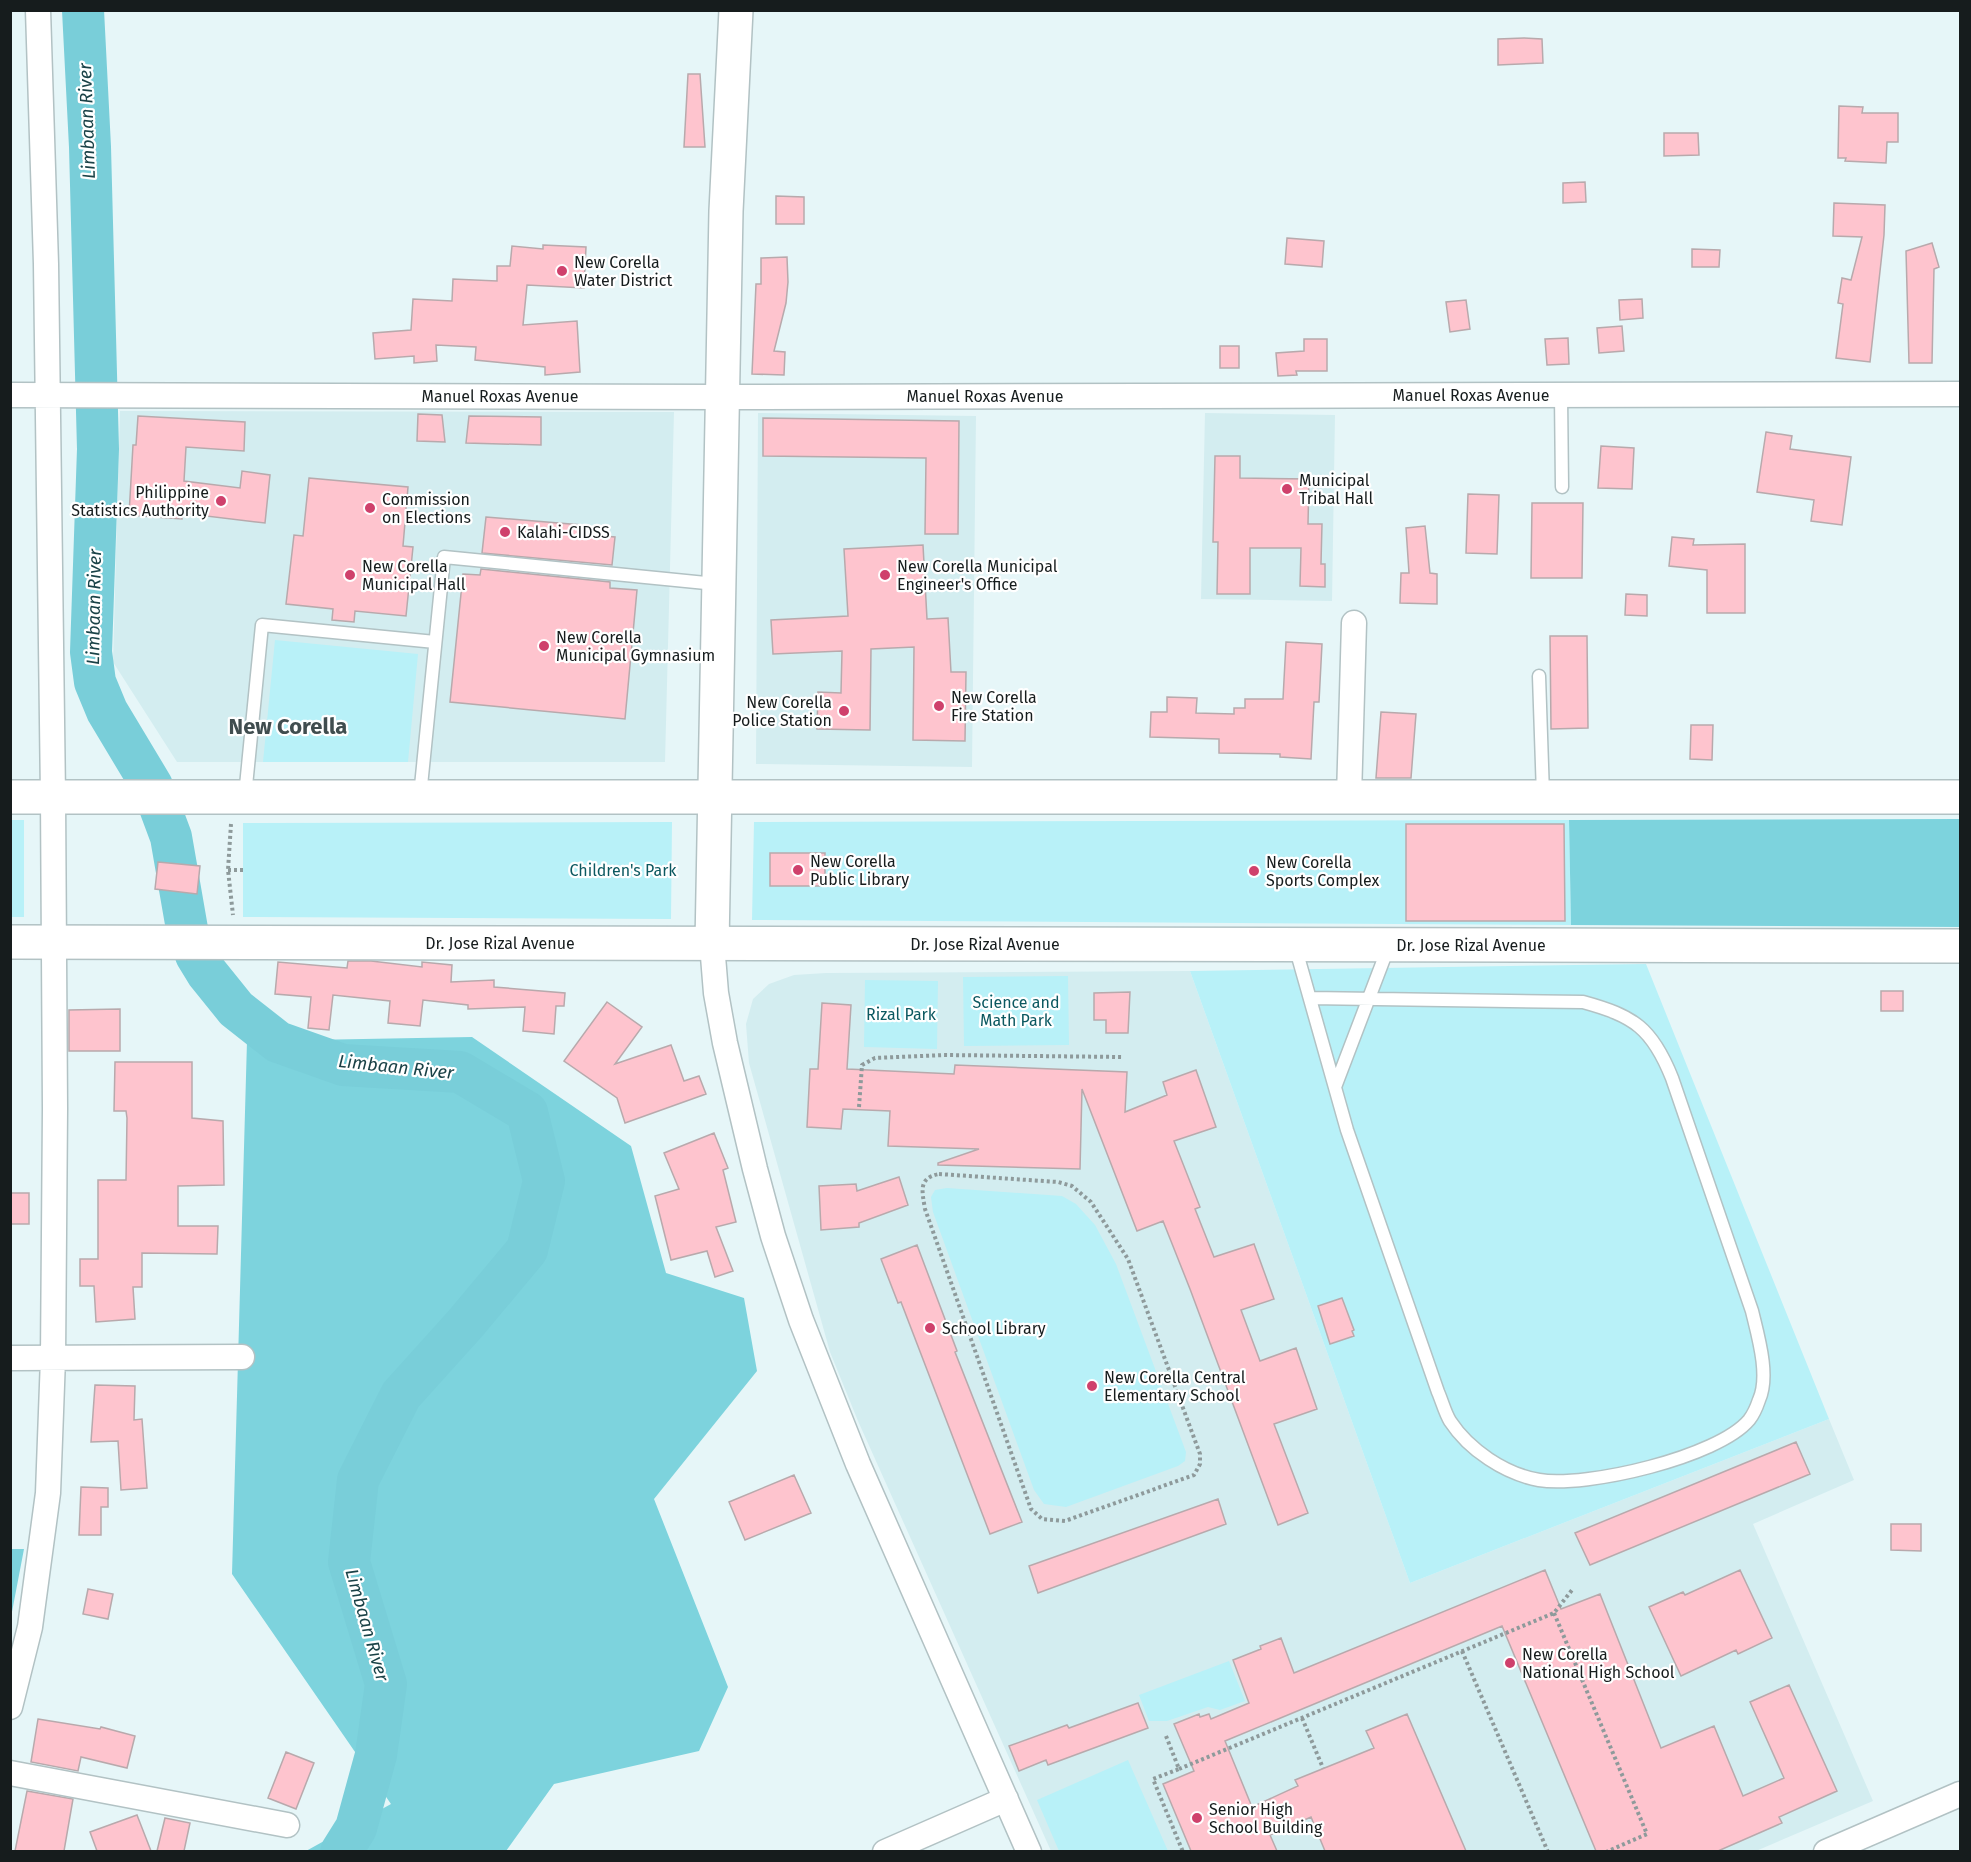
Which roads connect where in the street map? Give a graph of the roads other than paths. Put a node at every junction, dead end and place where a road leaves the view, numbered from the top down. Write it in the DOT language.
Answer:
graph roads {
  1 [pos="38,10"];
  2 [pos="736,10"];
  3 [pos="1960,394"];
  4 [pos="10,395"];
  5 [pos="48,395"];
  6 [pos="1562,395"];
  7 [pos="722,397"];
  8 [pos="1562,487"];
  9 [pos="719,584"];
  10 [pos="1354,623"];
  11 [pos="435,642"];
  12 [pos="1539,676"];
  13 [pos="10,797"];
  14 [pos="52,797"];
  15 [pos="241,797"];
  16 [pos="420,797"];
  17 [pos="714,797"];
  18 [pos="1348,797"];
  19 [pos="1543,797"];
  20 [pos="1960,797"];
  21 [pos="10,942"];
  22 [pos="54,943"];
  23 [pos="712,944"];
  24 [pos="1294,945"];
  25 [pos="1389,945"];
  26 [pos="1960,946"];
  27 [pos="1310,998"];
  28 [pos="1368,999"];
  29 [pos="1335,1087"];
  30 [pos="242,1357"];
  31 [pos="10,1358"];
  32 [pos="52,1358"];
  33 [pos="10,1707"];
  34 [pos="10,1773"];
  35 [pos="1960,1794"];
  36 [pos="1006,1799"];
  37 [pos="287,1825"];
  38 [pos="885,1851"];
  39 [pos="1029,1851"];
  40 [pos="1826,1851"];
  1 -- 5 [label="street"];
  2 -- 7 [label="main road"];
  3 -- 6 [label="street, Manuel Roxas Avenue"];
  4 -- 5 [label="street, Manuel Roxas Avenue"];
  5 -- 7 [label="street, Manuel Roxas Avenue"];
  5 -- 14 [label="street"];
  6 -- 7 [label="street, Manuel Roxas Avenue"];
  6 -- 8 [label="lane"];
  7 -- 9 [label="main road"];
  9 -- 11 [label="lane"];
  9 -- 17 [label="main road"];
  10 -- 18 [label="street"];
  11 -- 15 [label="lane"];
  11 -- 16 [label="lane"];
  12 -- 19 [label="lane"];
  13 -- 14 [label="main road"];
  14 -- 15 [label="main road"];
  14 -- 22 [label="street"];
  15 -- 16 [label="main road"];
  16 -- 17 [label="main road"];
  17 -- 18 [label="main road"];
  17 -- 23 [label="main road"];
  18 -- 19 [label="main road"];
  19 -- 20 [label="main road"];
  21 -- 22 [label="main road, Dr. Jose Rizal Avenue"];
  22 -- 23 [label="main road, Dr. Jose Rizal Avenue"];
  22 -- 32 [label="street"];
  23 -- 24 [label="main road, Dr. Jose Rizal Avenue"];
  23 -- 36 [label="street"];
  24 -- 25 [label="main road, Dr. Jose Rizal Avenue"];
  24 -- 27 [label="lane"];
  25 -- 26 [label="main road, Dr. Jose Rizal Avenue"];
  25 -- 28 [label="lane"];
  27 -- 28 [label="lane"];
  27 -- 29 [label="lane"];
  28 -- 29 [label="lane"];
  28 -- 29 [label="lane"];
  30 -- 32 [label="street"];
  31 -- 32 [label="street"];
  32 -- 33 [label="street"];
  34 -- 37 [label="street"];
  35 -- 40 [label="street"];
  36 -- 38 [label="street"];
  36 -- 39 [label="street"];
}
